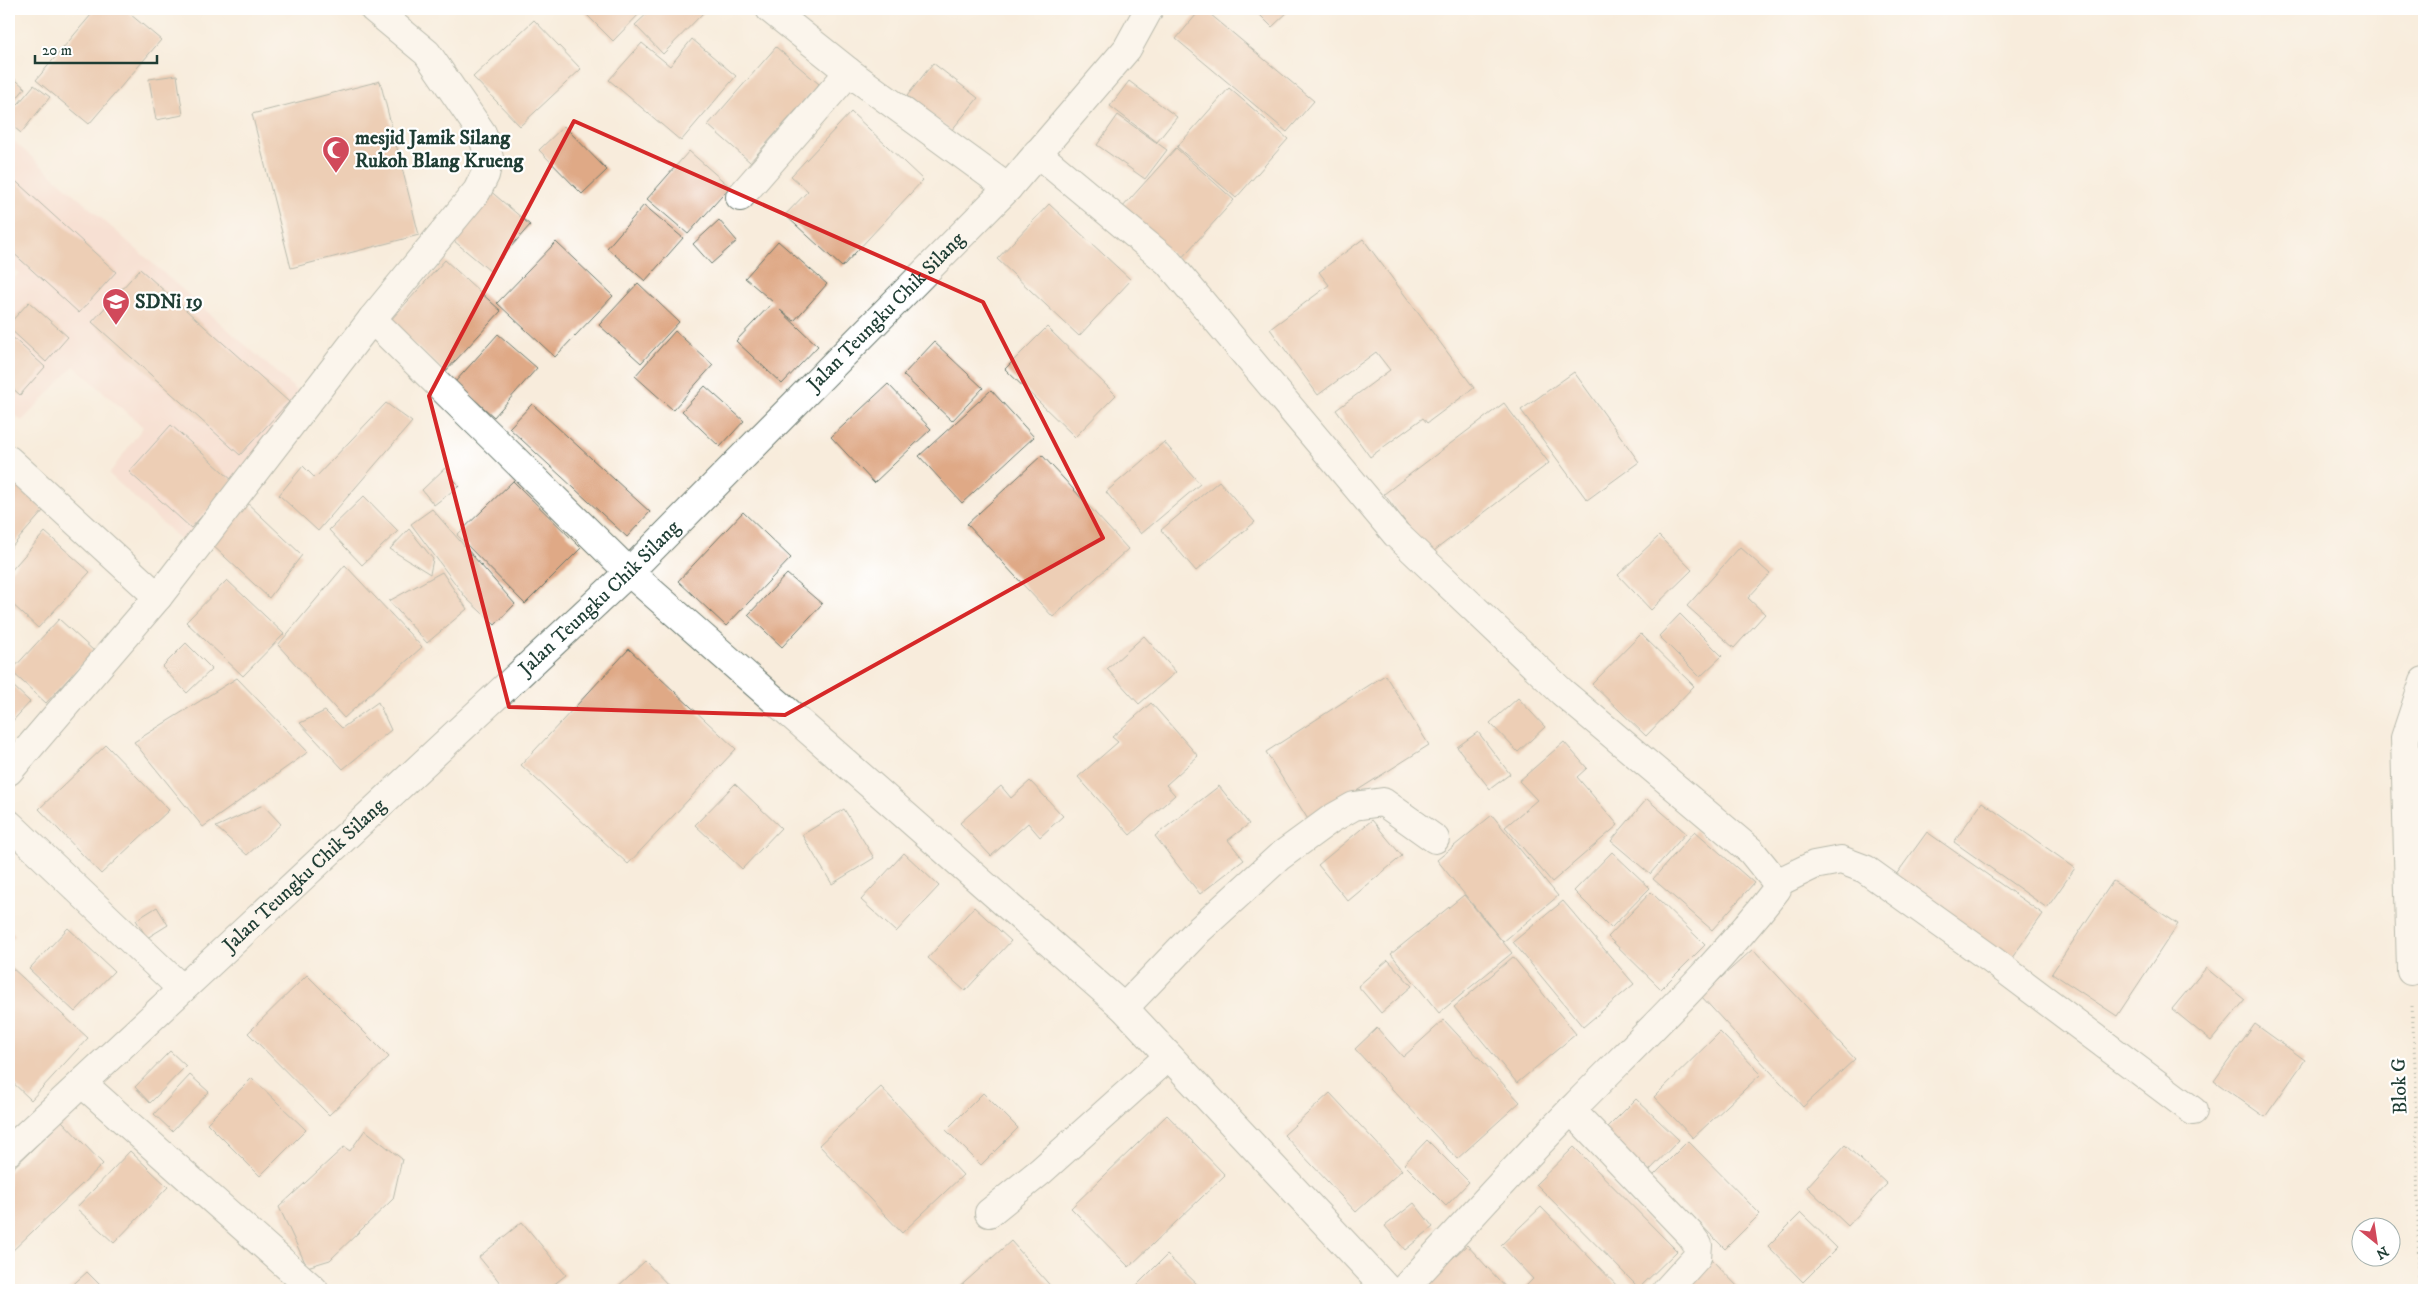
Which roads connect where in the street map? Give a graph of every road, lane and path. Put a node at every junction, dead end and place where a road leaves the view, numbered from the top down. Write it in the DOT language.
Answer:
graph roads {
  1 [pos="374,9"];
  2 [pos="770,9"];
  3 [pos="1149,9"];
  4 [pos="849,72"];
  5 [pos="1037,152"];
  6 [pos="1008,188"];
  7 [pos="740,197"];
  8 [pos="372,320"];
  9 [pos="9,460"];
  10 [pos="629,572"];
  11 [pos="158,597"];
  12 [pos="2424,681"];
  13 [pos="9,771"];
  14 [pos="9,824"];
  15 [pos="1435,839"];
  16 [pos="1777,883"];
  17 [pos="2411,971"];
  18 [pos="182,989"];
  19 [pos="1124,1008"];
  20 [pos="1168,1057"];
  21 [pos="82,1082"];
  22 [pos="1571,1110"];
  23 [pos="2194,1111"];
  24 [pos="9,1151"];
  25 [pos="989,1213"];
  26 [pos="314,1290"];
  27 [pos="1388,1290"];
  28 [pos="1403,1290"];
  29 [pos="1668,1290"];
  30 [pos="2419,1290"];
  1 -- 8 [label="street"];
  2 -- 4 [label="street"];
  3 -- 5 [label="street, Jalan Teungku Chik Silang"];
  4 -- 6 [label="street"];
  4 -- 7 [label="street"];
  5 -- 6 [label="street, Jalan Teungku Chik Silang"];
  5 -- 16 [label="street"];
  6 -- 10 [label="street, Jalan Teungku Chik Silang"];
  8 -- 10 [label="street"];
  8 -- 11 [label="street"];
  9 -- 11 [label="street"];
  10 -- 18 [label="street, Jalan Teungku Chik Silang"];
  10 -- 19 [label="street"];
  11 -- 13 [label="street"];
  12 -- 17 [label="street"];
  14 -- 18 [label="street"];
  15 -- 19 [label="street"];
  16 -- 22 [label="street"];
  16 -- 23 [label="street"];
  17 -- 30 [label="path, Blok G"];
  18 -- 21 [label="street, Jalan Teungku Chik Silang"];
  19 -- 20 [label="street"];
  20 -- 25 [label="street"];
  20 -- 27 [label="street"];
  21 -- 24 [label="street, Jalan Teungku Chik Silang"];
  21 -- 26 [label="street"];
  22 -- 28 [label="street"];
  22 -- 29 [label="street"];
}
